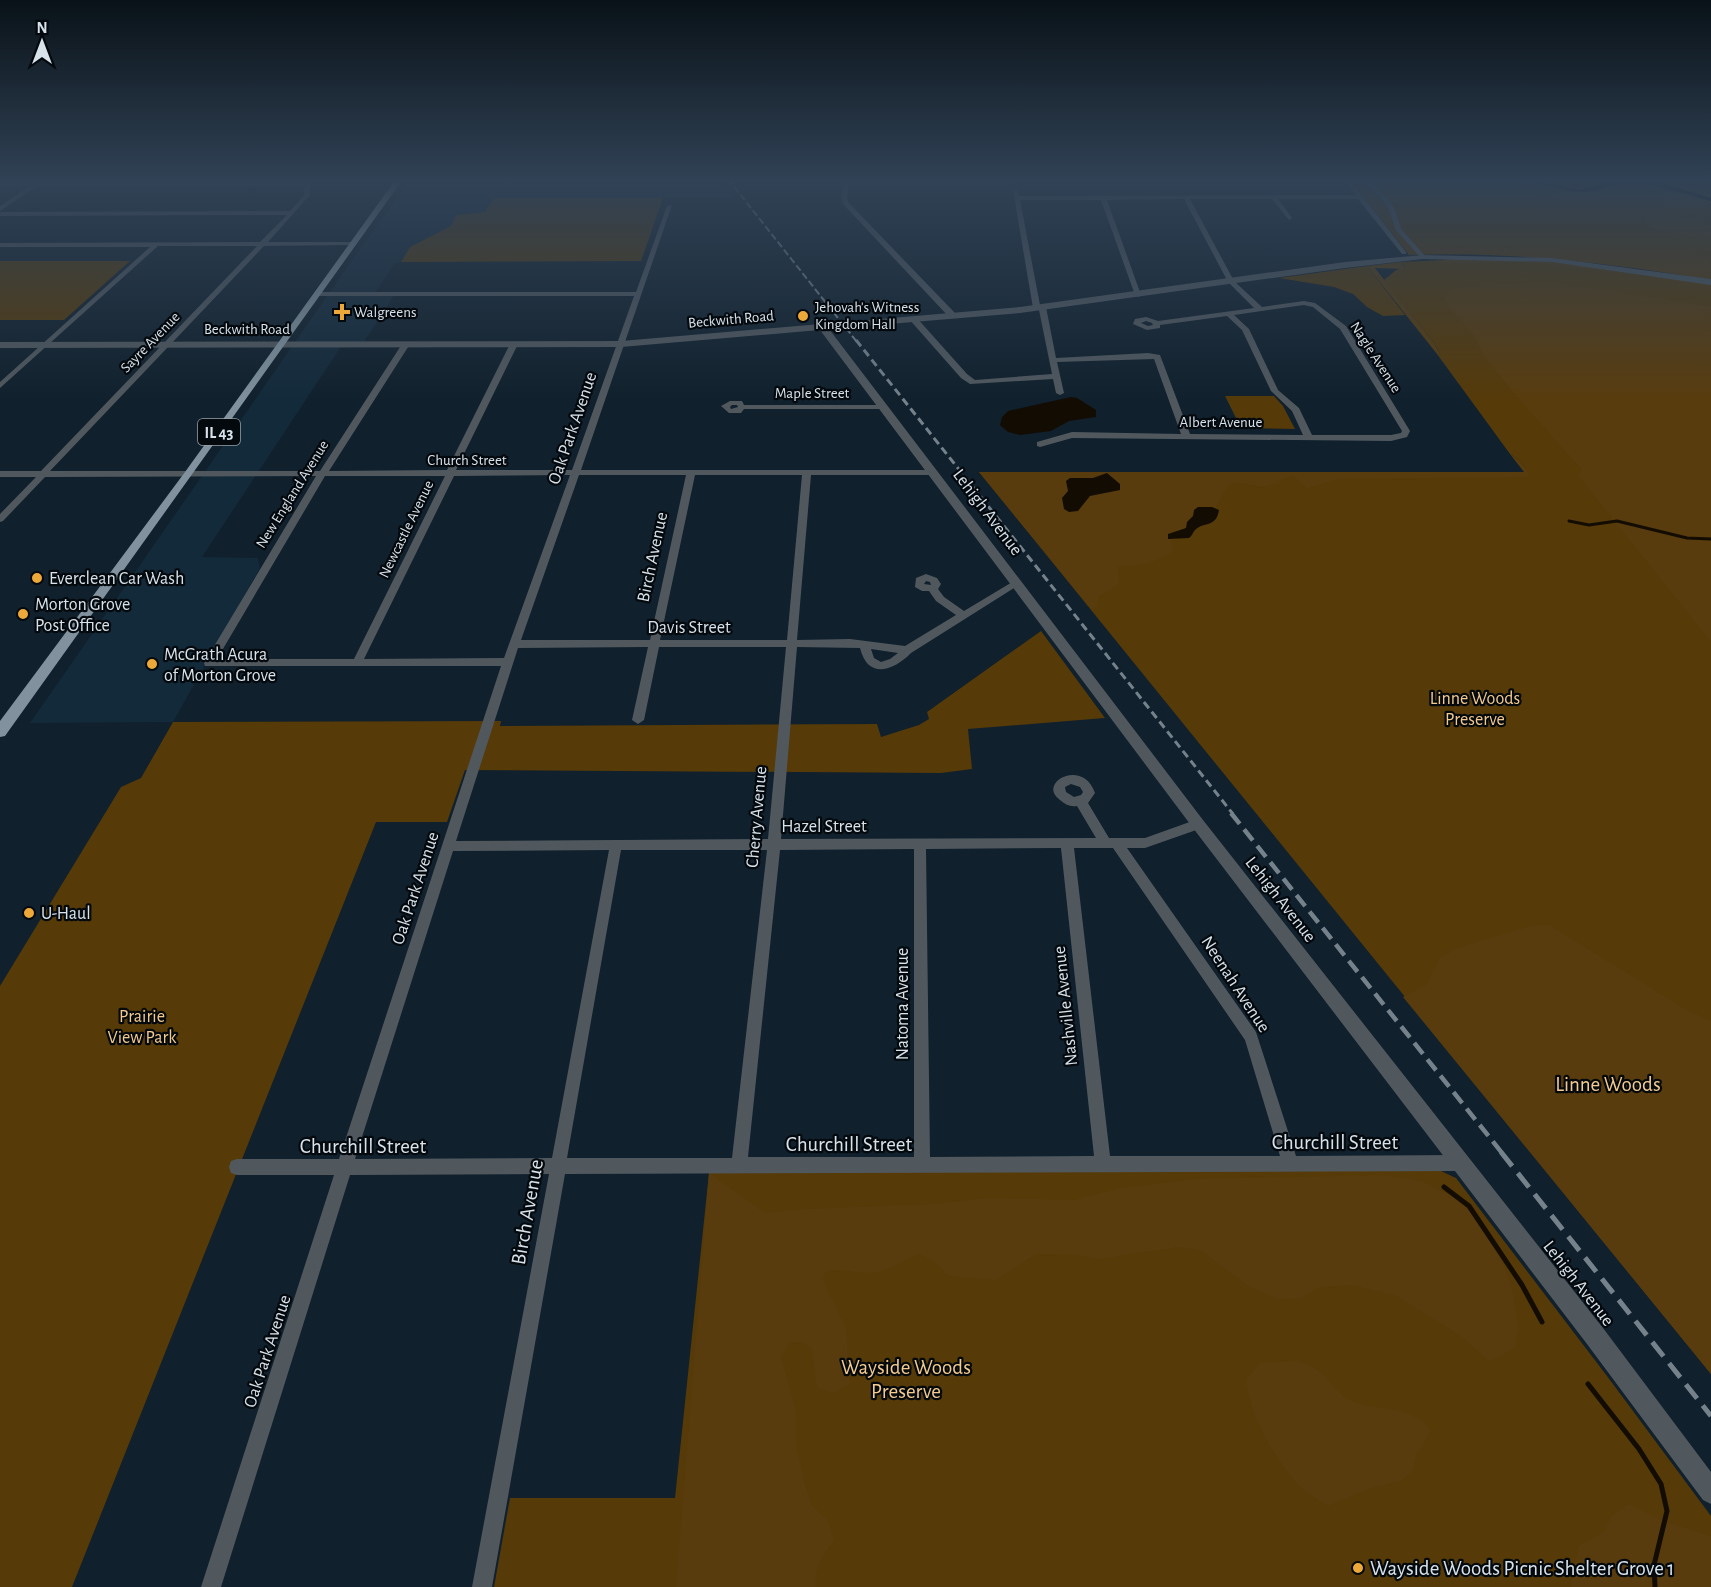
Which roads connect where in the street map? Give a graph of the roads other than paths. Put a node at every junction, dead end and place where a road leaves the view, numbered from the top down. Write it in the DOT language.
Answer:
graph roads {
  1 [pos="147,253"];
  2 [pos="253,253"];
  3 [pos="347,253"];
  4 [pos="653,253"];
  5 [pos="893,253"];
  6 [pos="1027,253"];
  7 [pos="1122,253"];
  8 [pos="1215,253"];
  9 [pos="1420,253"];
  10 [pos="1424,257"];
  11 [pos="1231,282"];
  12 [pos="1711,282"];
  13 [pos="318,294"];
  14 [pos="639,294"];
  15 [pos="1138,295"];
  16 [pos="1270,307"];
  17 [pos="1039,308"];
  18 [pos="1260,309"];
  19 [pos="1228,313"];
  20 [pos="952,315"];
  21 [pos="913,319"];
  22 [pos="1157,323"];
  23 [pos="823,327"];
  24 [pos="166,344"];
  25 [pos="282,344"];
  26 [pos="406,344"];
  27 [pos="514,344"];
  28 [pos="621,344"];
  29 [pos="0,345"];
  30 [pos="46,345"];
  31 [pos="1054,360"];
  32 [pos="1056,376"];
  33 [pos="0,386"];
  34 [pos="1060,393"];
  35 [pos="742,407"];
  36 [pos="882,407"];
  37 [pos="1186,435"];
  38 [pos="1404,435"];
  39 [pos="1308,436"];
  40 [pos="1040,444"];
  41 [pos="807,472"];
  42 [pos="933,472"];
  43 [pos="450,473"];
  44 [pos="576,473"];
  45 [pos="691,473"];
  46 [pos="0,474"];
  47 [pos="42,474"];
  48 [pos="189,474"];
  49 [pos="322,474"];
  50 [pos="0,519"];
  51 [pos="1017,583"];
  52 [pos="932,588"];
  53 [pos="963,615"];
  54 [pos="654,643"];
  55 [pos="791,643"];
  56 [pos="514,644"];
  57 [pos="864,644"];
  58 [pos="907,650"];
  59 [pos="508,662"];
  60 [pos="357,663"];
  61 [pos="638,720"];
  62 [pos="0,732"];
  63 [pos="1081,801"];
  64 [pos="1198,824"];
  65 [pos="1111,843"];
  66 [pos="920,844"];
  67 [pos="1067,844"];
  68 [pos="616,845"];
  69 [pos="774,845"];
  70 [pos="447,846"];
  71 [pos="1290,1163"];
  72 [pos="1461,1163"];
  73 [pos="1103,1164"];
  74 [pos="739,1165"];
  75 [pos="922,1165"];
  76 [pos="558,1166"];
  77 [pos="237,1167"];
  78 [pos="344,1167"];
  79 [pos="1711,1492"];
  80 [pos="211,1587"];
  81 [pos="482,1587"];
  1 -- 30 [label="street"];
  2 -- 24 [label="street, Sayre Avenue"];
  3 -- 13 [label="main road, IL 43"];
  4 -- 14 [label="street, Oak Park Avenue"];
  5 -- 20 [label="street"];
  6 -- 17 [label="street"];
  7 -- 15 [label="street"];
  8 -- 11 [label="street"];
  9 -- 10 [label="street"];
  10 -- 11 [label="street, Beckwith Road"];
  10 -- 12 [label="street, Beckwith Road"];
  11 -- 15 [label="street, Beckwith Road"];
  11 -- 16 [label="street"];
  11 -- 18 [label="street"];
  13 -- 14 [label="street"];
  13 -- 25 [label="main road, IL 43"];
  14 -- 28 [label="street, Oak Park Avenue"];
  15 -- 17 [label="street, Beckwith Road"];
  16 -- 18 [label="street"];
  16 -- 38 [label="street, Nagle Avenue"];
  17 -- 20 [label="street, Beckwith Road"];
  17 -- 31 [label="street"];
  18 -- 19 [label="street"];
  19 -- 22 [label="street"];
  19 -- 39 [label="street"];
  20 -- 21 [label="street, Beckwith Road"];
  21 -- 23 [label="street, Beckwith Road"];
  21 -- 32 [label="street"];
  23 -- 28 [label="street, Beckwith Road"];
  23 -- 36 [label="street, Lehigh Avenue"];
  24 -- 25 [label="street, Beckwith Road"];
  24 -- 30 [label="street, Beckwith Road"];
  24 -- 47 [label="street, Sayre Avenue"];
  25 -- 26 [label="street, Beckwith Road"];
  25 -- 48 [label="main road, IL 43"];
  26 -- 27 [label="street, Beckwith Road"];
  26 -- 49 [label="street, New England Avenue"];
  27 -- 28 [label="street, Beckwith Road"];
  27 -- 43 [label="street, Newcastle Avenue"];
  28 -- 44 [label="street, Oak Park Avenue"];
  29 -- 30 [label="street, Beckwith Road"];
  30 -- 33 [label="street"];
  31 -- 32 [label="street"];
  31 -- 37 [label="street"];
  32 -- 34 [label="street"];
  35 -- 36 [label="street, Maple Street"];
  36 -- 42 [label="street, Lehigh Avenue"];
  37 -- 39 [label="street, Albert Avenue"];
  37 -- 40 [label="street, Albert Avenue"];
  38 -- 39 [label="street, Albert Avenue"];
  41 -- 42 [label="street, Church Street"];
  41 -- 45 [label="street, Church Street"];
  41 -- 55 [label="street, Cherry Avenue"];
  42 -- 51 [label="street, Lehigh Avenue"];
  43 -- 44 [label="street, Church Street"];
  43 -- 49 [label="street, Church Street"];
  43 -- 60 [label="street, Newcastle Avenue"];
  44 -- 45 [label="street, Church Street"];
  44 -- 56 [label="street, Oak Park Avenue"];
  45 -- 54 [label="street, Birch Avenue"];
  46 -- 47 [label="street, Church Street"];
  47 -- 48 [label="street, Church Street"];
  47 -- 50 [label="street, Sayre Avenue"];
  48 -- 49 [label="street, Church Street"];
  48 -- 62 [label="main road, IL 43"];
  49 -- 60 [label="street, New England Avenue"];
  51 -- 53 [label="street"];
  51 -- 64 [label="street, Lehigh Avenue"];
  52 -- 53 [label="street"];
  53 -- 58 [label="street"];
  54 -- 55 [label="street, Davis Street"];
  54 -- 56 [label="street, Davis Street"];
  54 -- 61 [label="street, Birch Avenue"];
  55 -- 57 [label="street, Davis Street"];
  55 -- 69 [label="street, Cherry Avenue"];
  56 -- 59 [label="street, Oak Park Avenue"];
  57 -- 58 [label="street, Davis Street"];
  57 -- 58 [label="street"];
  59 -- 60 [label="street"];
  59 -- 70 [label="street, Oak Park Avenue"];
  63 -- 65 [label="street, Neenah Avenue"];
  64 -- 65 [label="street, Hazel Street"];
  64 -- 72 [label="street, Lehigh Avenue"];
  65 -- 67 [label="street, Hazel Street"];
  65 -- 71 [label="street, Neenah Avenue"];
  66 -- 67 [label="street, Hazel Street"];
  66 -- 69 [label="street, Hazel Street"];
  66 -- 75 [label="street, Natoma Avenue"];
  67 -- 73 [label="street, Nashville Avenue"];
  68 -- 69 [label="street, Hazel Street"];
  68 -- 70 [label="street, Hazel Street"];
  68 -- 76 [label="street, Birch Avenue"];
  69 -- 74 [label="street, Cherry Avenue"];
  70 -- 78 [label="street, Oak Park Avenue"];
  71 -- 72 [label="street, Churchill Street"];
  71 -- 73 [label="street, Churchill Street"];
  72 -- 79 [label="street, Lehigh Avenue"];
  73 -- 75 [label="street, Churchill Street"];
  74 -- 75 [label="street, Churchill Street"];
  74 -- 76 [label="street, Churchill Street"];
  76 -- 78 [label="street, Churchill Street"];
  76 -- 81 [label="street, Birch Avenue"];
  77 -- 78 [label="street, Churchill Street"];
  78 -- 80 [label="street, Oak Park Avenue"];
}
